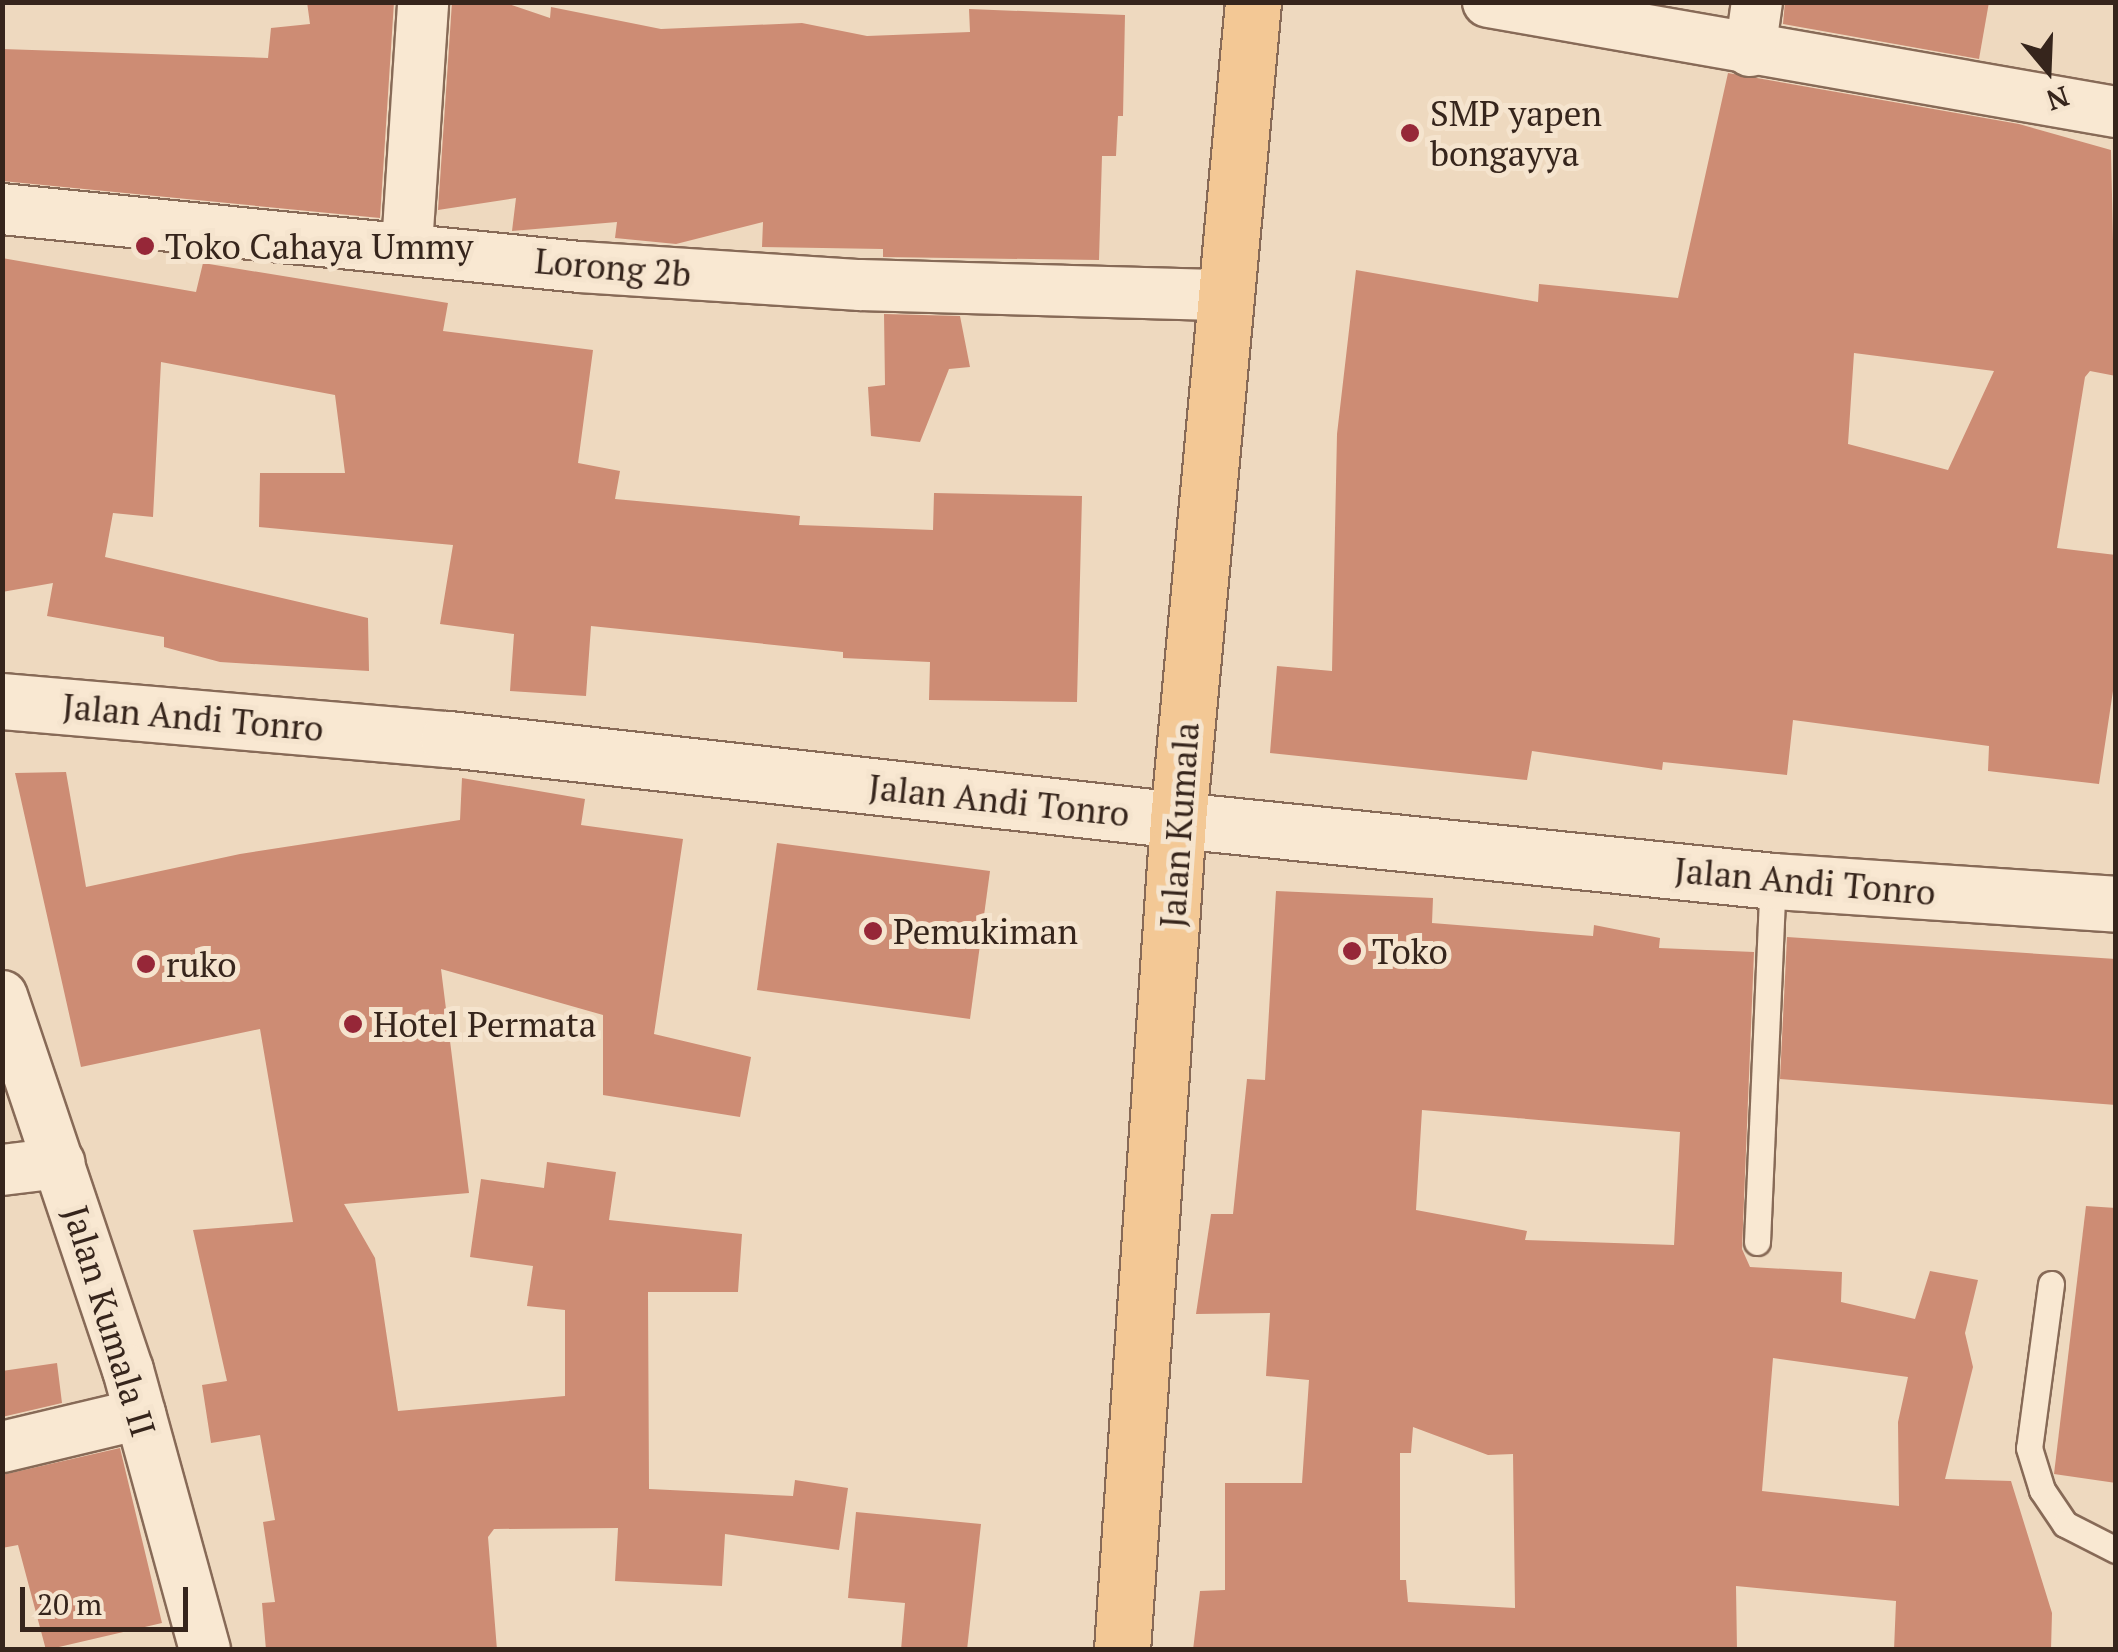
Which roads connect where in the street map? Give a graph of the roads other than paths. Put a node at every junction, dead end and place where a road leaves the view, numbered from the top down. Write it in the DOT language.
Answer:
graph roads {
  1 [pos="422,2"];
  2 [pos="1253,2"];
  3 [pos="1488,2"];
  4 [pos="1757,2"];
  5 [pos="1750,51"];
  6 [pos="2116,112"];
  7 [pos="2,209"];
  8 [pos="408,246"];
  9 [pos="1225,295"];
  10 [pos="2,701"];
  11 [pos="1178,820"];
  12 [pos="1773,880"];
  13 [pos="2116,904"];
  14 [pos="2,996"];
  15 [pos="60,1163"];
  16 [pos="2,1170"];
  17 [pos="1758,1242"];
  18 [pos="2051,1284"];
  19 [pos="140,1414"];
  20 [pos="2,1447"];
  21 [pos="2116,1550"];
  22 [pos="205,1650"];
  23 [pos="1122,1650"];
  1 -- 8 [label="street"];
  2 -- 9 [label="main road, Jalan Kumala"];
  3 -- 5 [label="street"];
  4 -- 5 [label="street"];
  5 -- 6 [label="street"];
  7 -- 8 [label="street, Lorong 2b"];
  8 -- 9 [label="street, Lorong 2b"];
  9 -- 11 [label="main road, Jalan Kumala"];
  10 -- 11 [label="main road, Jalan Andi Tonro"];
  11 -- 12 [label="main road, Jalan Andi Tonro"];
  11 -- 23 [label="main road, Jalan Kumala"];
  12 -- 13 [label="main road, Jalan Andi Tonro"];
  12 -- 17 [label="lane"];
  14 -- 15 [label="street, Jalan Kumala II"];
  15 -- 16 [label="street"];
  15 -- 19 [label="street, Jalan Kumala II"];
  18 -- 21 [label="lane"];
  19 -- 20 [label="street"];
  19 -- 22 [label="street, Jalan Kumala II"];
}
